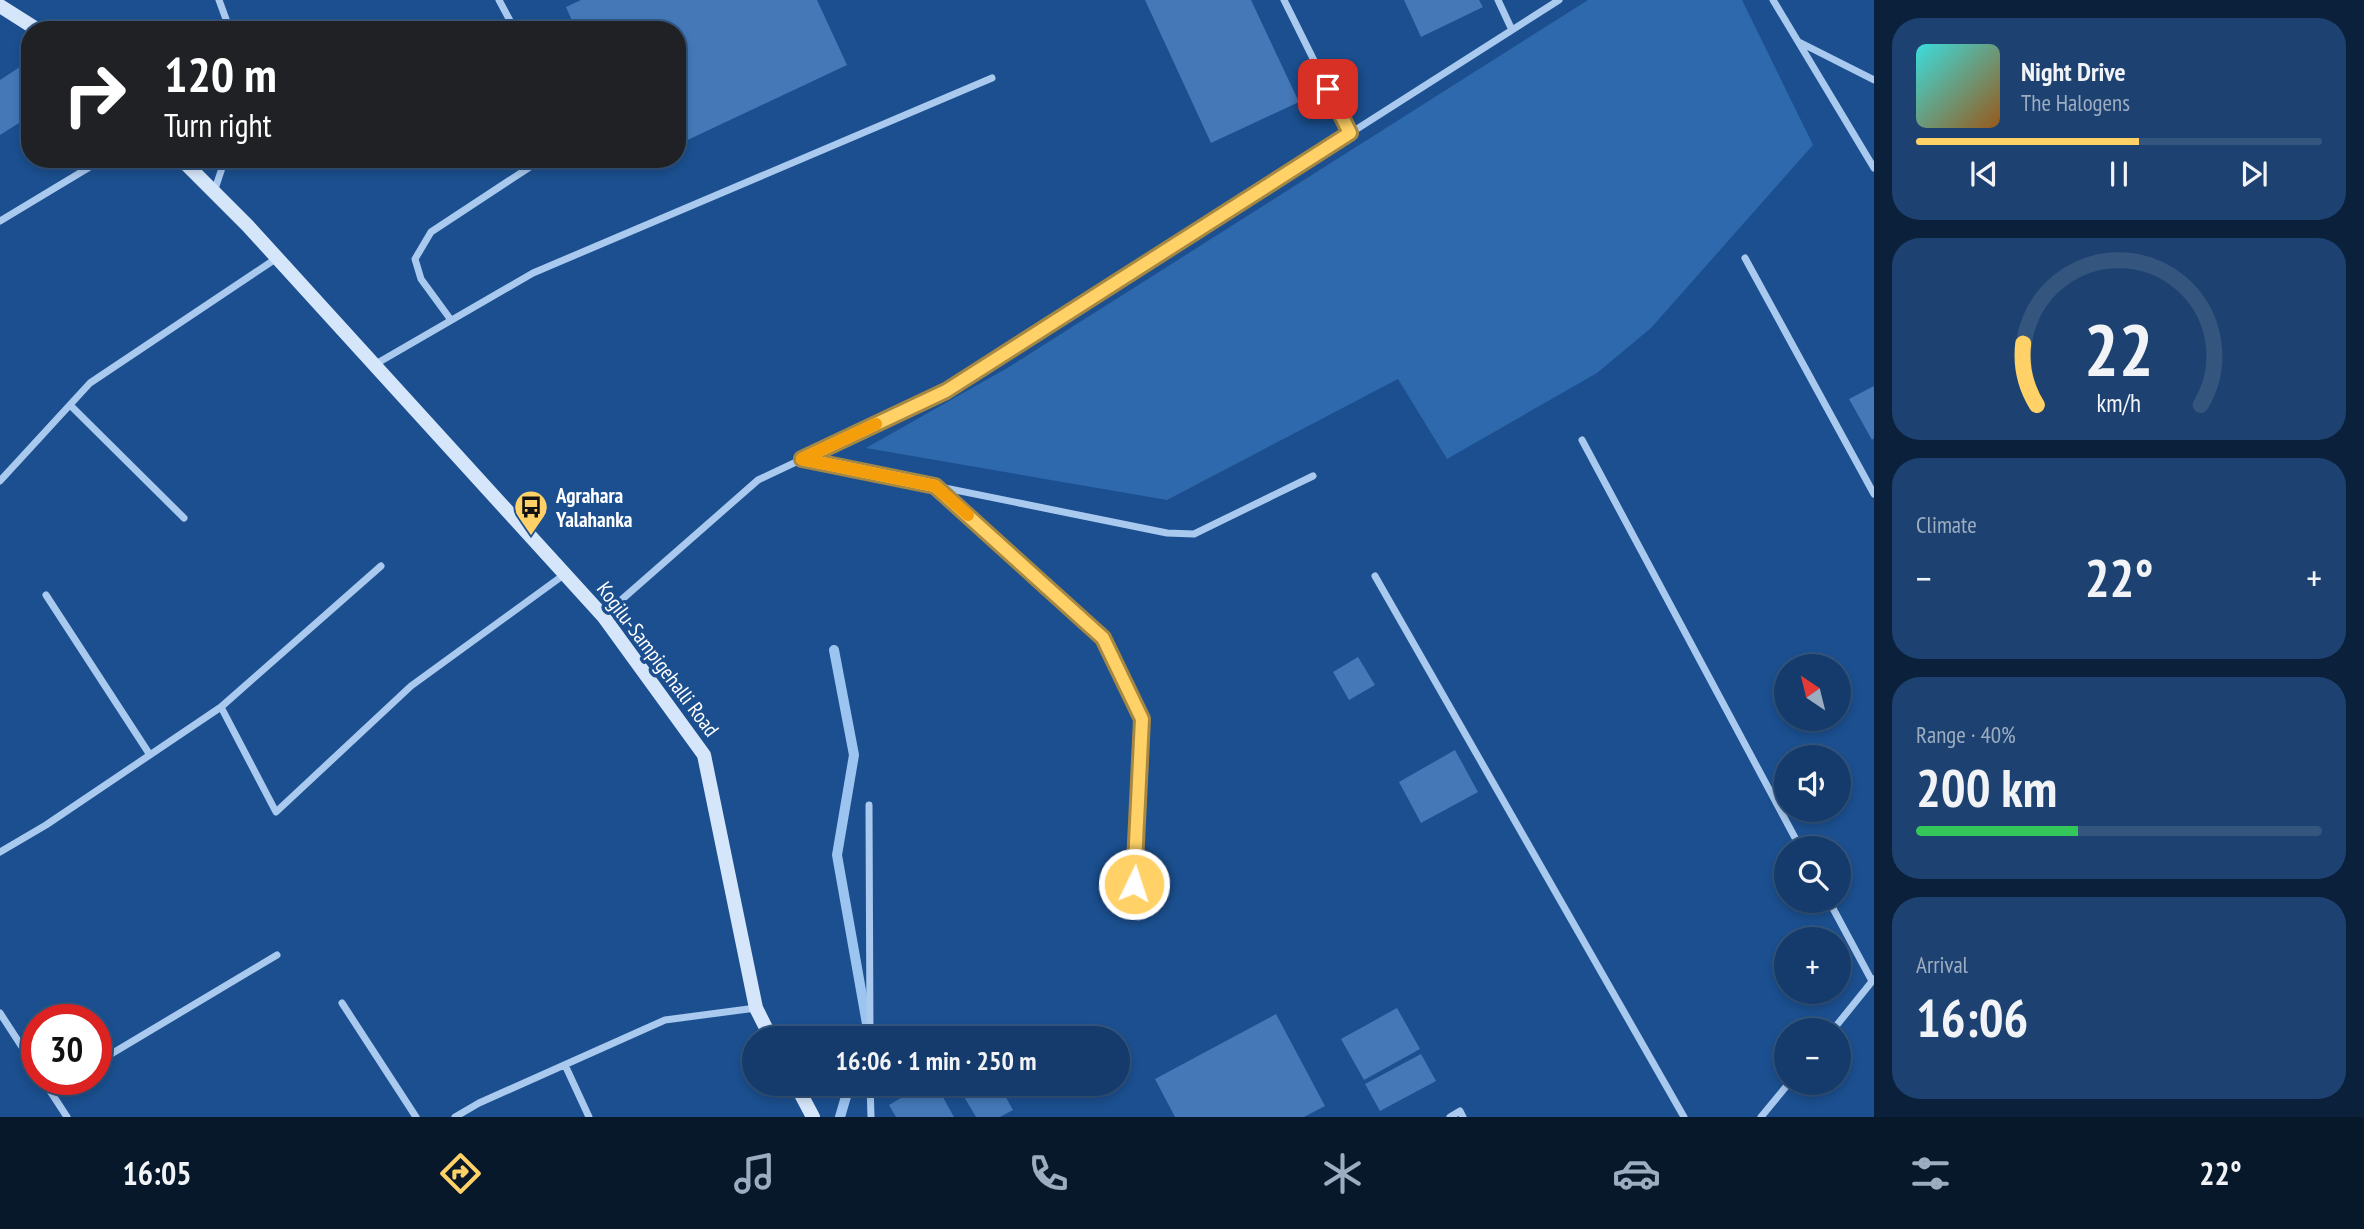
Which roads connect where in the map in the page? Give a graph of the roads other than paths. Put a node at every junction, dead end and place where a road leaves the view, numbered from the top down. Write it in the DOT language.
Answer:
graph roads {
  1 [pos="219,0"];
  2 [pos="499,0"];
  3 [pos="1283,0"];
  4 [pos="1498,0"];
  5 [pos="1559,0"];
  6 [pos="1773,0"];
  7 [pos="0,6"];
  8 [pos="24,21"];
  9 [pos="227,21"];
  10 [pos="510,21"];
  11 [pos="1512,30"];
  12 [pos="1798,42"];
  13 [pos="992,78"];
  14 [pos="1874,80"];
  15 [pos="1350,133"];
  16 [pos="88,168"];
  17 [pos="190,168"];
  18 [pos="222,168"];
  19 [pos="528,168"];
  20 [pos="1874,168"];
  21 [pos="214,192"];
  22 [pos="0,221"];
  23 [pos="277,258"];
  24 [pos="1745,258"];
  25 [pos="451,320"];
  26 [pos="374,365"];
  27 [pos="70,405"];
  28 [pos="1581,440"];
  29 [pos="802,459"];
  30 [pos="1313,476"];
  31 [pos="0,481"];
  32 [pos="935,486"];
  33 [pos="1874,494"];
  34 [pos="184,519"];
  35 [pos="382,566"];
  36 [pos="565,574"];
  37 [pos="1375,576"];
  38 [pos="46,595"];
  39 [pos="603,616"];
  40 [pos="221,707"];
  41 [pos="150,755"];
  42 [pos="869,805"];
  43 [pos="1794,836"];
  44 [pos="0,852"];
  45 [pos="1134,884"];
  46 [pos="1836,913"];
  47 [pos="277,955"];
  48 [pos="1873,980"];
  49 [pos="342,1003"];
  50 [pos="756,1008"];
  51 [pos="0,1013"];
  52 [pos="1842,1018"];
  53 [pos="765,1026"];
  54 [pos="870,1026"];
  55 [pos="21,1045"];
  56 [pos="112,1053"];
  57 [pos="565,1065"];
  58 [pos="52,1095"];
  59 [pos="1779,1095"];
  60 [pos="802,1096"];
  61 [pos="870,1096"];
  62 [pos="66,1117"];
  63 [pos="416,1117"];
  64 [pos="455,1117"];
  65 [pos="590,1117"];
  66 [pos="813,1117"];
  67 [pos="871,1117"];
  68 [pos="1450,1117"];
  69 [pos="1463,1117"];
  70 [pos="1684,1117"];
  71 [pos="1761,1117"];
  1 -- 9 [label="street"];
  2 -- 10 [label="street"];
  3 -- 15 [label="street"];
  4 -- 11 [label="street"];
  5 -- 11 [label="street"];
  6 -- 12 [label="street"];
  7 -- 8 [label="street"];
  11 -- 15 [label="street"];
  12 -- 14 [label="street"];
  12 -- 20 [label="street"];
  13 -- 25 [label="street"];
  15 -- 29 [label="street"];
  16 -- 22 [label="street"];
  17 -- 21 [label="street, Kogilu-Sampigehalli Road"];
  18 -- 21 [label="street"];
  19 -- 25 [label="street"];
  21 -- 23 [label="street, Kogilu-Sampigehalli Road"];
  23 -- 26 [label="street, Kogilu-Sampigehalli Road"];
  23 -- 27 [label="street"];
  24 -- 33 [label="street"];
  25 -- 26 [label="street"];
  26 -- 36 [label="street, Kogilu-Sampigehalli Road"];
  27 -- 31 [label="street"];
  27 -- 34 [label="street"];
  28 -- 43 [label="street"];
  29 -- 32 [label="street"];
  29 -- 39 [label="street"];
  30 -- 32 [label="street"];
  32 -- 45 [label="street"];
  35 -- 40 [label="street"];
  36 -- 39 [label="street, Kogilu-Sampigehalli Road"];
  36 -- 40 [label="street"];
  37 -- 70 [label="street"];
  38 -- 41 [label="street"];
  39 -- 50 [label="street, Kogilu-Sampigehalli Road"];
  40 -- 41 [label="street"];
  41 -- 44 [label="street"];
  42 -- 54 [label="street"];
  46 -- 48 [label="street"];
  47 -- 56 [label="street"];
  48 -- 52 [label="street"];
  49 -- 63 [label="street"];
  50 -- 53 [label="street, Kogilu-Sampigehalli Road"];
  50 -- 57 [label="street"];
  51 -- 55 [label="street"];
  57 -- 64 [label="street"];
  57 -- 65 [label="street"];
  58 -- 62 [label="street"];
  59 -- 71 [label="street"];
  60 -- 66 [label="street"];
  61 -- 67 [label="street"];
  68 -- 69 [label="street"];
}
